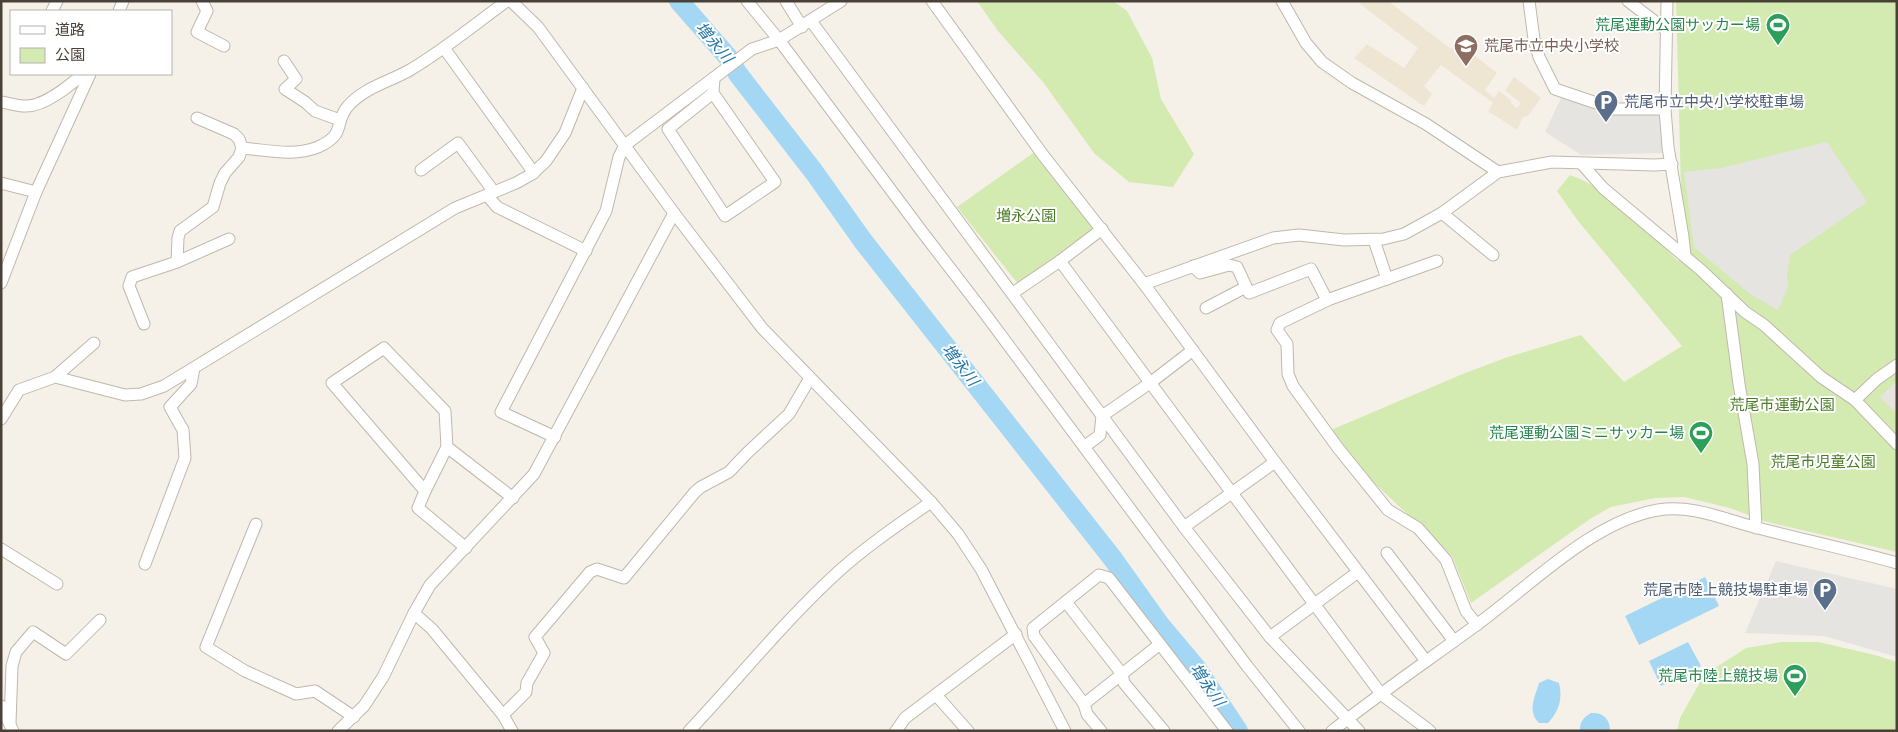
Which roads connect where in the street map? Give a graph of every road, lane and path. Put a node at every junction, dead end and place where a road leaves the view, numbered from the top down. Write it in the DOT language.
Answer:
graph roads {
  1 [pos="202,1"];
  2 [pos="507,1"];
  3 [pos="511,1"];
  4 [pos="747,1"];
  5 [pos="786,1"];
  6 [pos="841,1"];
  7 [pos="932,1"];
  8 [pos="1282,1"];
  9 [pos="1529,1"];
  10 [pos="1628,1"];
  11 [pos="1667,1"];
  12 [pos="806,24"];
  13 [pos="1666,30"];
  14 [pos="779,40"];
  15 [pos="224,46"];
  16 [pos="444,48"];
  17 [pos="284,61"];
  18 [pos="82,75"];
  19 [pos="90,75"];
  20 [pos="718,75"];
  21 [pos="583,88"];
  22 [pos="713,93"];
  23 [pos="1,102"];
  24 [pos="1665,109"];
  25 [pos="197,118"];
  26 [pos="340,120"];
  27 [pos="625,146"];
  28 [pos="242,148"];
  29 [pos="1582,164"];
  30 [pos="1672,164"];
  31 [pos="422,170"];
  32 [pos="1498,172"];
  33 [pos="534,173"];
  34 [pos="1,183"];
  35 [pos="36,192"];
  36 [pos="491,193"];
  37 [pos="674,213"];
  38 [pos="1442,213"];
  39 [pos="1102,229"];
  40 [pos="229,239"];
  41 [pos="1374,240"];
  42 [pos="586,251"];
  43 [pos="1493,255"];
  44 [pos="1685,256"];
  45 [pos="1060,261"];
  46 [pos="1437,261"];
  47 [pos="177,262"];
  48 [pos="1193,266"];
  49 [pos="1387,279"];
  50 [pos="1,283"];
  51 [pos="1144,284"];
  52 [pos="1246,287"];
  53 [pos="1013,293"];
  54 [pos="1727,294"];
  55 [pos="1327,300"];
  56 [pos="1206,308"];
  57 [pos="144,324"];
  58 [pos="94,343"];
  59 [pos="1193,350"];
  60 [pos="1897,365"];
  61 [pos="194,368"];
  62 [pos="55,376"];
  63 [pos="810,378"];
  64 [pos="1150,383"];
  65 [pos="1854,400"];
  66 [pos="1102,416"];
  67 [pos="1,419"];
  68 [pos="555,437"];
  69 [pos="1897,444"];
  70 [pos="447,447"];
  71 [pos="1084,447"];
  72 [pos="1275,462"];
  73 [pos="425,491"];
  74 [pos="1231,492"];
  75 [pos="513,498"];
  76 [pos="931,502"];
  77 [pos="256,524"];
  78 [pos="1184,527"];
  79 [pos="1756,528"];
  80 [pos="466,548"];
  81 [pos="1,549"];
  82 [pos="1387,553"];
  83 [pos="1897,563"];
  84 [pos="145,564"];
  85 [pos="1358,572"];
  86 [pos="57,584"];
  87 [pos="1066,602"];
  88 [pos="1313,604"];
  89 [pos="414,612"];
  90 [pos="100,620"];
  91 [pos="1477,625"];
  92 [pos="1016,634"];
  93 [pos="1270,637"];
  94 [pos="1454,642"];
  95 [pos="1160,644"];
  96 [pos="1426,661"];
  97 [pos="1122,674"];
  98 [pos="1381,694"];
  99 [pos="936,695"];
  100 [pos="1084,704"];
  101 [pos="1,706"];
  102 [pos="502,715"];
  103 [pos="354,717"];
  104 [pos="1347,719"];
  105 [pos="12,727"];
  106 [pos="338,731"];
  107 [pos="512,731"];
  108 [pos="689,731"];
  109 [pos="896,731"];
  110 [pos="968,731"];
  111 [pos="1065,731"];
  112 [pos="1101,731"];
  113 [pos="1164,731"];
  114 [pos="1226,731"];
  115 [pos="1300,731"];
  116 [pos="1332,731"];
  117 [pos="1359,731"];
  118 [pos="1430,731"];
  1 -- 15 [label="street"];
  2 -- 16 [label="street"];
  3 -- 21 [label="street"];
  4 -- 14 [label="street"];
  5 -- 12 [label="street"];
  6 -- 12 [label="street"];
  7 -- 39 [label="street"];
  8 -- 32 [label="street"];
  9 -- 24 [label="street"];
  10 -- 13 [label="street"];
  11 -- 13 [label="street"];
  12 -- 14 [label="street"];
  12 -- 53 [label="street"];
  13 -- 24 [label="street"];
  14 -- 20 [label="street"];
  14 -- 71 [label="street"];
  16 -- 26 [label="street"];
  16 -- 33 [label="street"];
  17 -- 26 [label="street"];
  18 -- 23 [label="street"];
  19 -- 35 [label="street"];
  20 -- 22 [label="street"];
  20 -- 27 [label="street"];
  21 -- 27 [label="street"];
  21 -- 33 [label="street"];
  22 -- 22 [label="street"];
  24 -- 30 [label="street"];
  25 -- 28 [label="street"];
  26 -- 28 [label="street"];
  27 -- 37 [label="street"];
  27 -- 42 [label="street"];
  28 -- 47 [label="street"];
  29 -- 30 [label="street"];
  29 -- 32 [label="street"];
  29 -- 44 [label="street"];
  30 -- 44 [label="street"];
  31 -- 36 [label="street"];
  32 -- 38 [label="street"];
  33 -- 36 [label="street"];
  34 -- 35 [label="street"];
  35 -- 50 [label="street"];
  36 -- 42 [label="street"];
  36 -- 61 [label="street"];
  37 -- 63 [label="street"];
  37 -- 68 [label="street"];
  38 -- 41 [label="street"];
  38 -- 43 [label="street"];
  39 -- 45 [label="street"];
  39 -- 51 [label="street"];
  40 -- 47 [label="street"];
  41 -- 48 [label="street"];
  41 -- 49 [label="street"];
  42 -- 68 [label="street"];
  44 -- 54 [label="street"];
  45 -- 53 [label="street"];
  45 -- 64 [label="street"];
  46 -- 49 [label="street"];
  47 -- 57 [label="street"];
  48 -- 51 [label="street"];
  48 -- 52 [label="street"];
  49 -- 55 [label="street"];
  51 -- 59 [label="street"];
  52 -- 55 [label="street"];
  52 -- 56 [label="street"];
  53 -- 66 [label="street"];
  54 -- 65 [label="street"];
  54 -- 79 [label="street"];
  55 -- 91 [label="street"];
  58 -- 62 [label="street"];
  59 -- 64 [label="street"];
  59 -- 72 [label="street"];
  60 -- 65 [label="street"];
  61 -- 62 [label="street"];
  61 -- 84 [label="street"];
  62 -- 67 [label="street"];
  63 -- 76 [label="street"];
  63 -- 102 [label="street"];
  64 -- 66 [label="street"];
  64 -- 74 [label="street"];
  65 -- 69 [label="street"];
  66 -- 71 [label="street"];
  66 -- 78 [label="street"];
  68 -- 75 [label="street"];
  70 -- 73 [label="street"];
  70 -- 73 [label="street"];
  70 -- 75 [label="street"];
  71 -- 115 [label="street"];
  72 -- 74 [label="street"];
  72 -- 85 [label="street"];
  73 -- 80 [label="street"];
  74 -- 78 [label="street"];
  74 -- 88 [label="street"];
  75 -- 80 [label="street"];
  76 -- 92 [label="street"];
  76 -- 108 [label="street"];
  77 -- 103 [label="street"];
  78 -- 93 [label="street"];
  79 -- 83 [label="street"];
  79 -- 91 [label="street"];
  80 -- 89 [label="street"];
  81 -- 86 [label="street"];
  82 -- 94 [label="street"];
  85 -- 88 [label="street"];
  85 -- 96 [label="street"];
  87 -- 95 [label="street"];
  87 -- 97 [label="street"];
  87 -- 100 [label="street"];
  88 -- 93 [label="street"];
  88 -- 98 [label="street"];
  89 -- 102 [label="street"];
  89 -- 103 [label="street"];
  90 -- 105 [label="street"];
  91 -- 94 [label="street"];
  92 -- 99 [label="street"];
  92 -- 111 [label="street"];
  93 -- 104 [label="street"];
  94 -- 96 [label="street"];
  95 -- 97 [label="street"];
  95 -- 114 [label="street"];
  96 -- 98 [label="street"];
  97 -- 100 [label="street"];
  97 -- 113 [label="street"];
  98 -- 104 [label="street"];
  98 -- 118 [label="street"];
  99 -- 109 [label="street"];
  99 -- 110 [label="street"];
  100 -- 112 [label="street"];
  101 -- 105 [label="street"];
  102 -- 107 [label="street"];
  103 -- 106 [label="street"];
  104 -- 116 [label="street"];
  104 -- 117 [label="street"];
}
